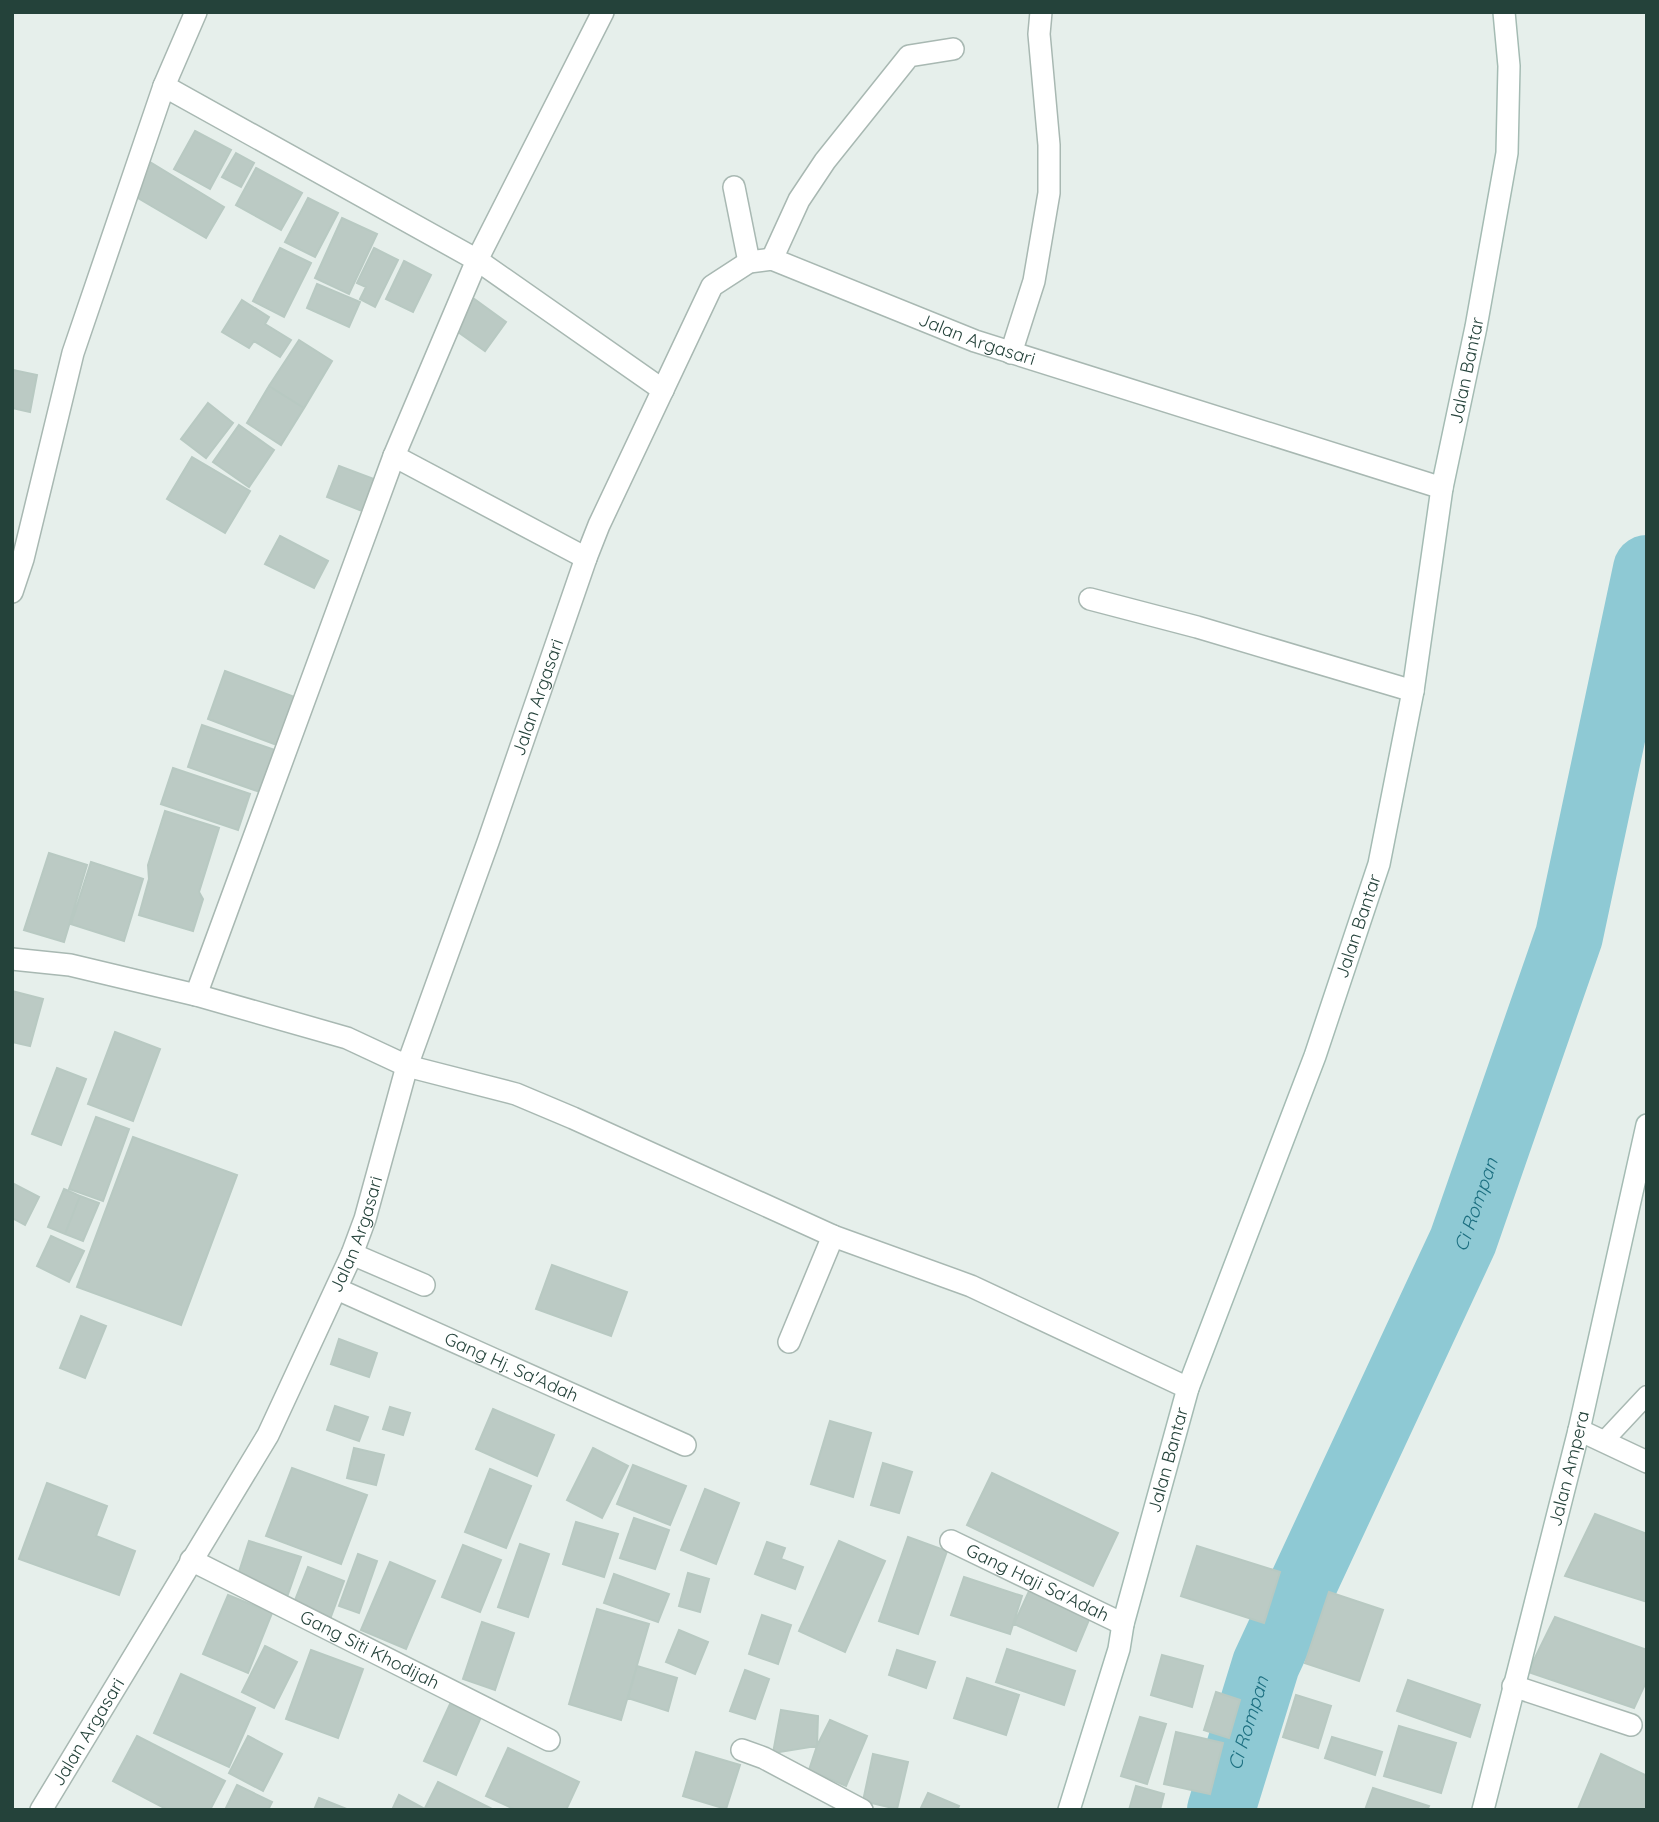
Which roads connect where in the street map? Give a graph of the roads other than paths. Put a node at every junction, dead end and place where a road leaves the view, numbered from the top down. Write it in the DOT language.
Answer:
graph roads {
  1 [pos="197,12"];
  2 [pos="603,12"];
  3 [pos="1041,12"];
  4 [pos="1504,12"];
  5 [pos="953,49"];
  6 [pos="164,86"];
  7 [pos="734,187"];
  8 [pos="772,259"];
  9 [pos="477,260"];
  10 [pos="750,262"];
  11 [pos="1011,353"];
  12 [pos="663,390"];
  13 [pos="394,456"];
  14 [pos="1442,488"];
  15 [pos="586,558"];
  16 [pos="12,592"];
  17 [pos="1090,599"];
  18 [pos="1413,691"];
  19 [pos="12,959"];
  20 [pos="196,995"];
  21 [pos="407,1066"];
  22 [pos="1647,1125"];
  23 [pos="833,1237"];
  24 [pos="352,1254"];
  25 [pos="424,1285"];
  26 [pos="337,1289"];
  27 [pos="789,1342"];
  28 [pos="1188,1388"];
  29 [pos="1647,1395"];
  30 [pos="1579,1430"];
  31 [pos="1604,1441"];
  32 [pos="685,1446"];
  33 [pos="1647,1462"];
  34 [pos="951,1541"];
  35 [pos="191,1560"];
  36 [pos="1124,1624"];
  37 [pos="1513,1686"];
  38 [pos="1631,1725"];
  39 [pos="549,1740"];
  40 [pos="742,1749"];
  41 [pos="41,1810"];
  42 [pos="862,1810"];
  43 [pos="1069,1810"];
  44 [pos="1483,1810"];
  1 -- 6 [label="street"];
  2 -- 9 [label="street"];
  3 -- 11 [label="street"];
  4 -- 14 [label="street, Jalan Bantar"];
  5 -- 8 [label="street"];
  6 -- 9 [label="street"];
  6 -- 16 [label="street"];
  7 -- 10 [label="street"];
  8 -- 10 [label="street, Jalan Argasari"];
  8 -- 11 [label="street, Jalan Argasari"];
  9 -- 12 [label="street"];
  9 -- 13 [label="street"];
  10 -- 12 [label="street, Jalan Argasari"];
  11 -- 14 [label="street, Jalan Argasari"];
  12 -- 15 [label="street, Jalan Argasari"];
  13 -- 15 [label="street"];
  13 -- 20 [label="street"];
  14 -- 18 [label="street, Jalan Bantar"];
  15 -- 21 [label="street, Jalan Argasari"];
  17 -- 18 [label="street"];
  18 -- 28 [label="street, Jalan Bantar"];
  19 -- 20 [label="street"];
  20 -- 21 [label="street"];
  21 -- 23 [label="street"];
  21 -- 24 [label="street, Jalan Argasari"];
  22 -- 30 [label="street, Jalan Ampera"];
  23 -- 27 [label="street"];
  23 -- 28 [label="street"];
  24 -- 25 [label="street"];
  24 -- 26 [label="street, Jalan Argasari"];
  26 -- 32 [label="street, Gang Hj. Sa'Adah"];
  26 -- 35 [label="street, Jalan Argasari"];
  28 -- 36 [label="street, Jalan Bantar"];
  29 -- 31 [label="lane"];
  30 -- 31 [label="street"];
  30 -- 37 [label="street, Jalan Ampera"];
  31 -- 33 [label="street"];
  34 -- 36 [label="street, Gang Haji Sa'Adah"];
  35 -- 39 [label="street, Gang Siti Khodijah"];
  35 -- 41 [label="street, Jalan Argasari"];
  36 -- 43 [label="street, Jalan Bantar"];
  37 -- 38 [label="street"];
  37 -- 44 [label="street, Jalan Ampera"];
  40 -- 42 [label="street"];
}
